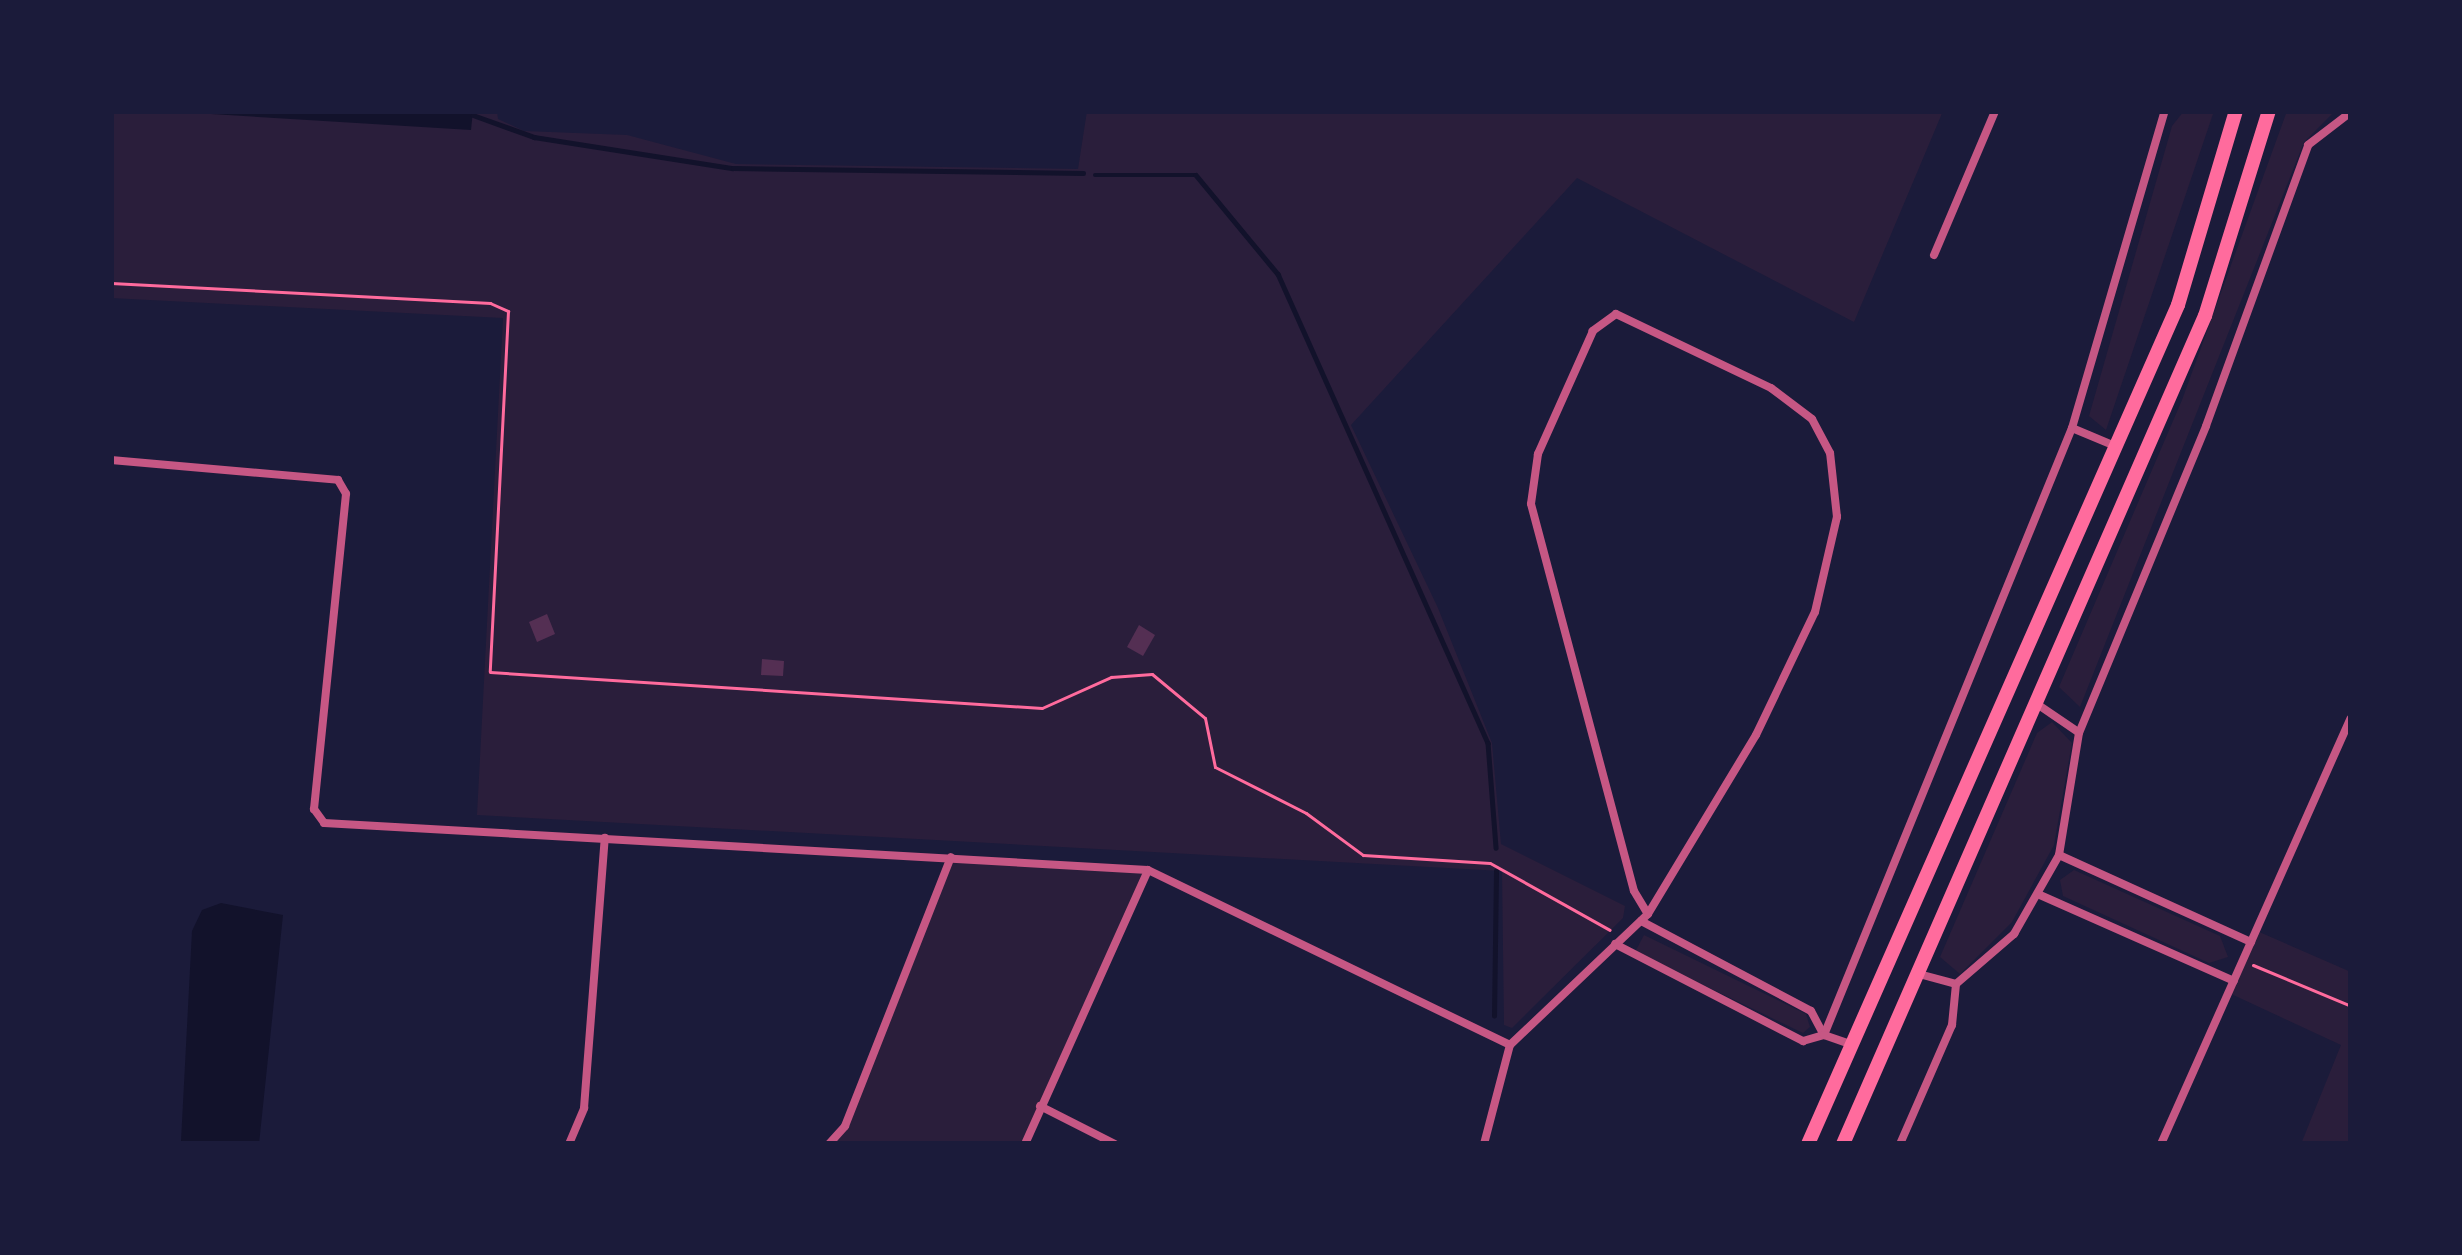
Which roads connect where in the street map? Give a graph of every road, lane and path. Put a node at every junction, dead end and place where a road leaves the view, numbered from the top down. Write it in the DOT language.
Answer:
graph roads {
  1 [pos="1995,111"];
  2 [pos="2236,111"];
  3 [pos="2269,112"];
  4 [pos="2351,112"];
  5 [pos="2164,113"];
  6 [pos="1934,255"];
  7 [pos="111,284"];
  8 [pos="2072,428"];
  9 [pos="2117,447"];
  10 [pos="111,460"];
  11 [pos="2037,704"];
  12 [pos="2351,718"];
  13 [pos="2079,733"];
  14 [pos="605,838"];
  15 [pos="2059,855"];
  16 [pos="951,857"];
  17 [pos="1148,870"];
  18 [pos="2040,895"];
  19 [pos="1644,918"];
  20 [pos="1618,942"];
  21 [pos="2251,942"];
  22 [pos="2243,961"];
  23 [pos="1919,974"];
  24 [pos="2234,981"];
  25 [pos="1956,984"];
  26 [pos="2351,1006"];
  27 [pos="1824,1035"];
  28 [pos="1852,1045"];
  29 [pos="1510,1046"];
  30 [pos="1040,1106"];
  31 [pos="569,1144"];
  32 [pos="829,1144"];
  33 [pos="1025,1144"];
  34 [pos="1115,1144"];
  35 [pos="1484,1144"];
  36 [pos="1808,1144"];
  37 [pos="1843,1144"];
  38 [pos="1900,1144"];
  39 [pos="2161,1144"];
  1 -- 6 [label="street"];
  2 -- 9 [label="highway"];
  3 -- 11 [label="highway"];
  4 -- 13 [label="street"];
  5 -- 8 [label="street"];
  7 -- 20 [label="path"];
  8 -- 9 [label="street"];
  8 -- 27 [label="street"];
  9 -- 28 [label="highway"];
  10 -- 14 [label="street"];
  11 -- 13 [label="street"];
  11 -- 23 [label="highway"];
  12 -- 21 [label="street"];
  13 -- 15 [label="street"];
  14 -- 16 [label="street"];
  14 -- 31 [label="street"];
  15 -- 18 [label="street"];
  15 -- 21 [label="street"];
  16 -- 17 [label="street"];
  16 -- 32 [label="street"];
  17 -- 29 [label="street"];
  17 -- 30 [label="street"];
  18 -- 24 [label="street"];
  18 -- 25 [label="street"];
  19 -- 19 [label="street"];
  19 -- 20 [label="street"];
  19 -- 27 [label="street"];
  20 -- 27 [label="street"];
  20 -- 29 [label="street"];
  21 -- 22 [label="street"];
  22 -- 24 [label="street"];
  22 -- 26 [label="path"];
  23 -- 25 [label="street"];
  23 -- 37 [label="highway"];
  24 -- 39 [label="street"];
  25 -- 38 [label="street"];
  27 -- 28 [label="street"];
  28 -- 36 [label="highway"];
  29 -- 35 [label="street"];
  30 -- 33 [label="street"];
  30 -- 34 [label="street"];
}
